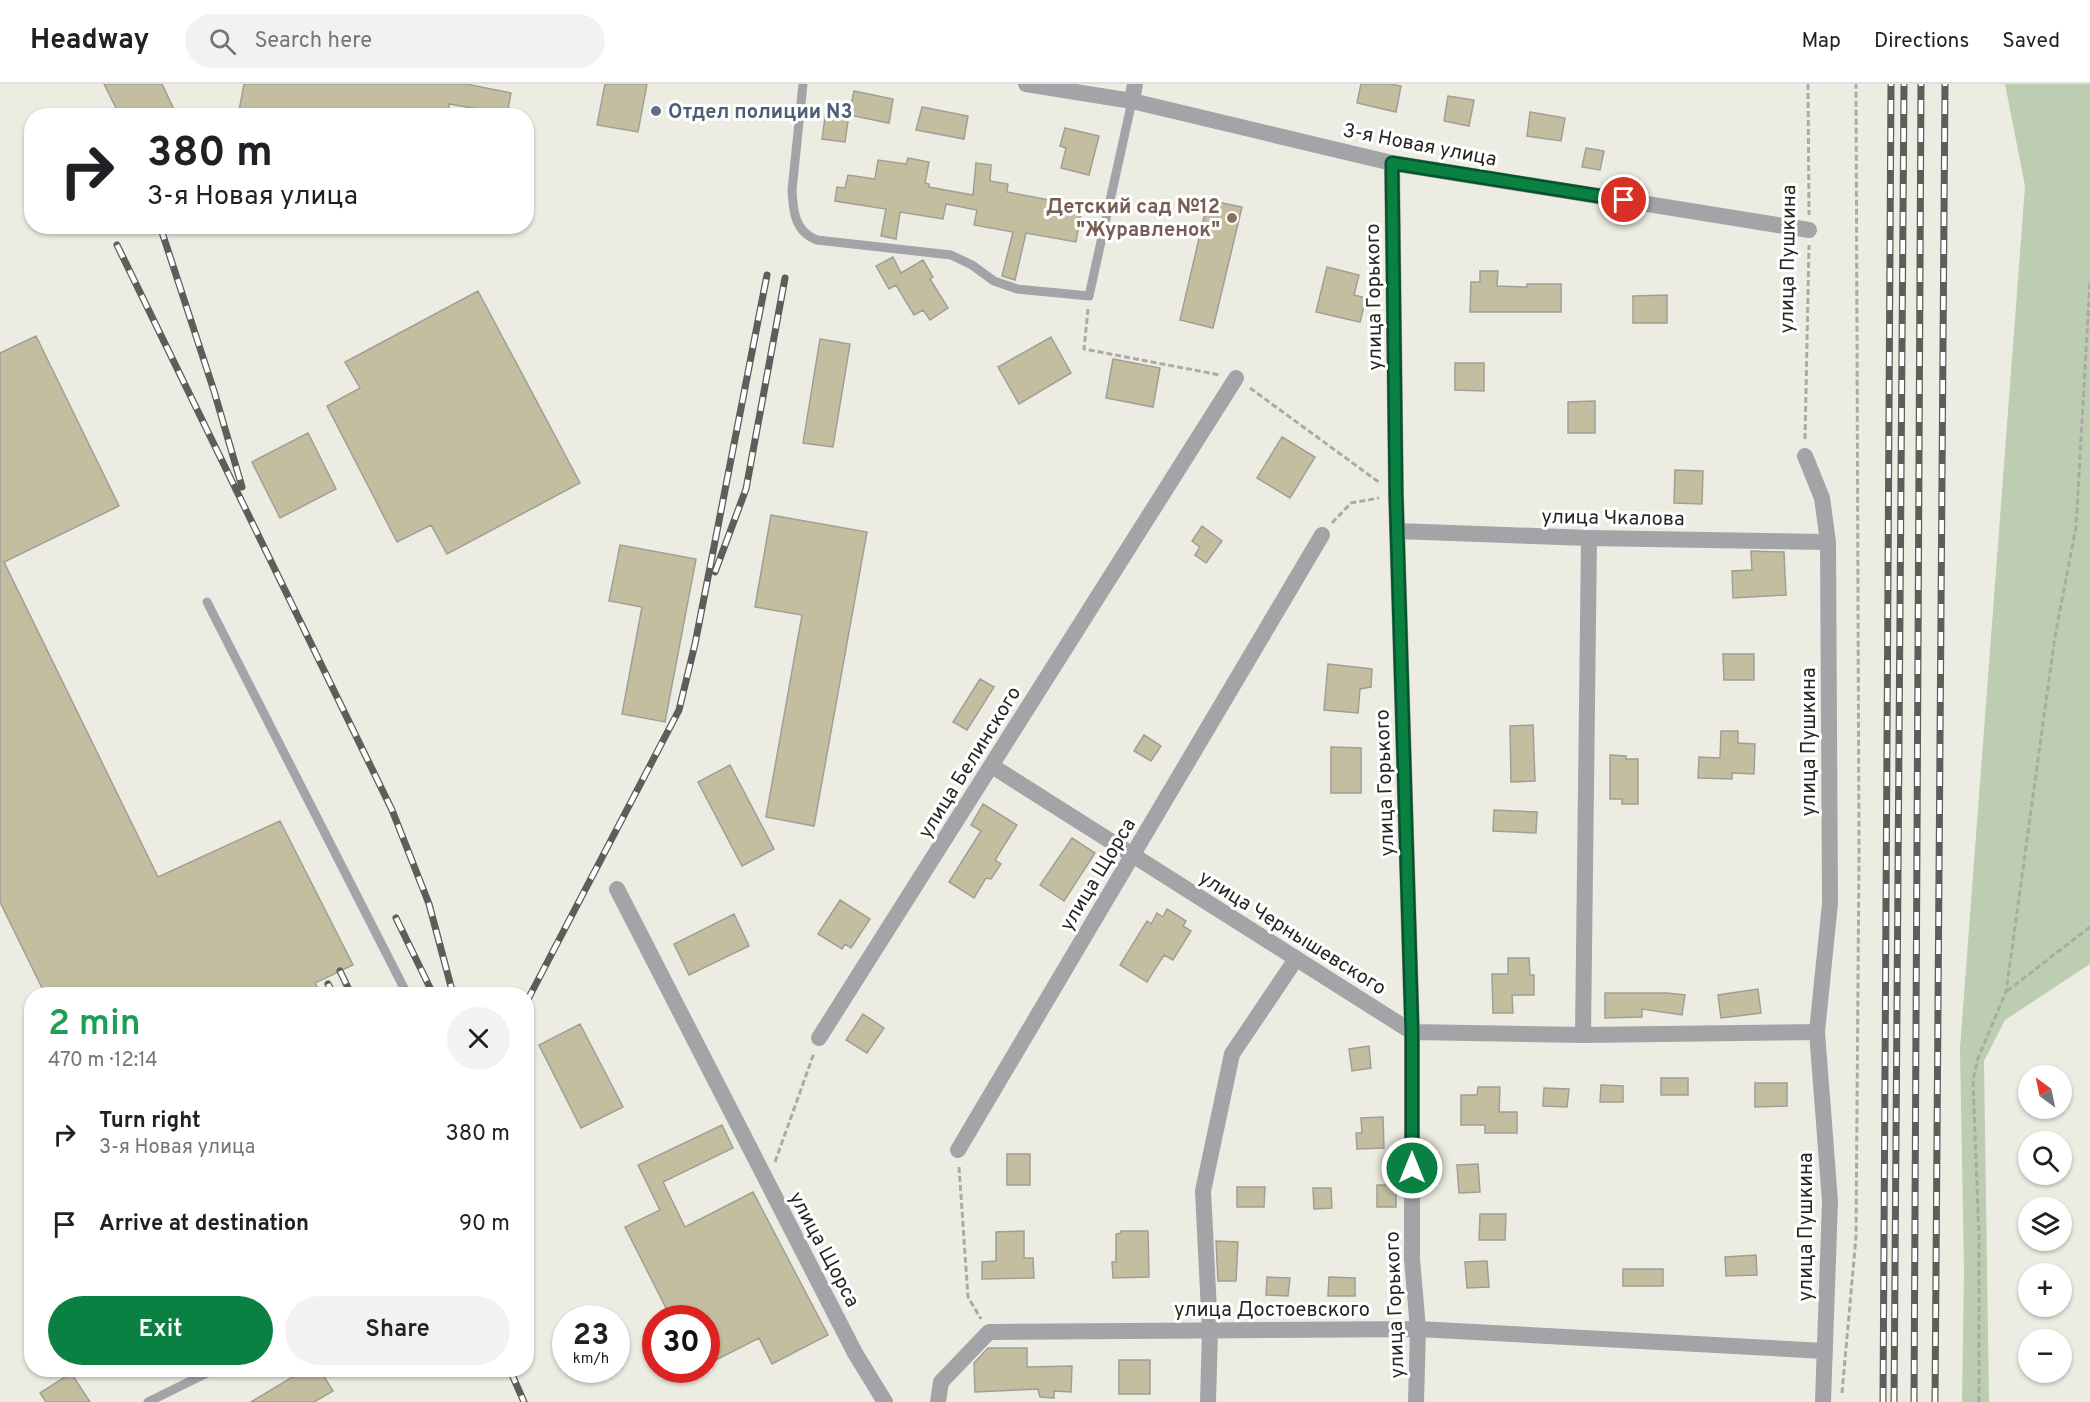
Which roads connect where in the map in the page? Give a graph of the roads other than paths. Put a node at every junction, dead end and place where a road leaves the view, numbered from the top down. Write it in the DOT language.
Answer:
graph roads {
  1 [pos="803,84"];
  2 [pos="1026,84"];
  3 [pos="1135,84"];
  4 [pos="1132,101"];
  5 [pos="1392,163"];
  6 [pos="1809,230"];
  7 [pos="1236,378"];
  8 [pos="1805,456"];
  9 [pos="1397,531"];
  10 [pos="1322,535"];
  11 [pos="1589,538"];
  12 [pos="1828,542"];
  13 [pos="207,602"];
  14 [pos="992,766"];
  15 [pos="1133,855"];
  16 [pos="617,889"];
  17 [pos="1296,959"];
  18 [pos="403,987"];
  19 [pos="1412,1032"];
  20 [pos="1817,1032"];
  21 [pos="1583,1035"];
  22 [pos="819,1038"];
  23 [pos="958,1150"];
  24 [pos="1418,1329"];
  25 [pos="1210,1331"];
  26 [pos="1825,1350"];
  27 [pos="199,1377"];
  28 [pos="148,1402"];
  29 [pos="885,1402"];
  30 [pos="938,1402"];
  31 [pos="1208,1402"];
  32 [pos="1416,1402"];
  33 [pos="1823,1402"];
  1 -- 4 [label="lane"];
  2 -- 4 [label="street, 3-я Новая улица"];
  3 -- 4 [label="street"];
  4 -- 5 [label="street, 3-я Новая улица"];
  5 -- 6 [label="street, 3-я Новая улица"];
  5 -- 9 [label="street, улица Горького"];
  7 -- 14 [label="street, улица Белинского"];
  8 -- 12 [label="street, улица Пушкина"];
  9 -- 11 [label="street, улица Чкалова"];
  9 -- 19 [label="street, улица Горького"];
  10 -- 15 [label="street, улица Щорса"];
  11 -- 12 [label="street, улица Чкалова"];
  11 -- 21 [label="street"];
  12 -- 20 [label="street, улица Пушкина"];
  13 -- 18 [label="lane"];
  14 -- 15 [label="street, улица Чернышевского"];
  14 -- 22 [label="street, улица Белинского"];
  15 -- 17 [label="street, улица Чернышевского"];
  15 -- 23 [label="street, улица Щорса"];
  16 -- 29 [label="street, улица Щорса"];
  17 -- 19 [label="street, улица Чернышевского"];
  17 -- 25 [label="street"];
  19 -- 21 [label="street"];
  19 -- 24 [label="street, улица Горького"];
  20 -- 21 [label="street"];
  20 -- 26 [label="street, улица Пушкина"];
  24 -- 25 [label="street, улица Достоевского"];
  24 -- 26 [label="street, улица Достоевского"];
  24 -- 32 [label="street, улица Горького"];
  25 -- 30 [label="street, улица Достоевского"];
  25 -- 31 [label="street"];
  26 -- 33 [label="street, улица Пушкина"];
  27 -- 28 [label="lane"];
}
